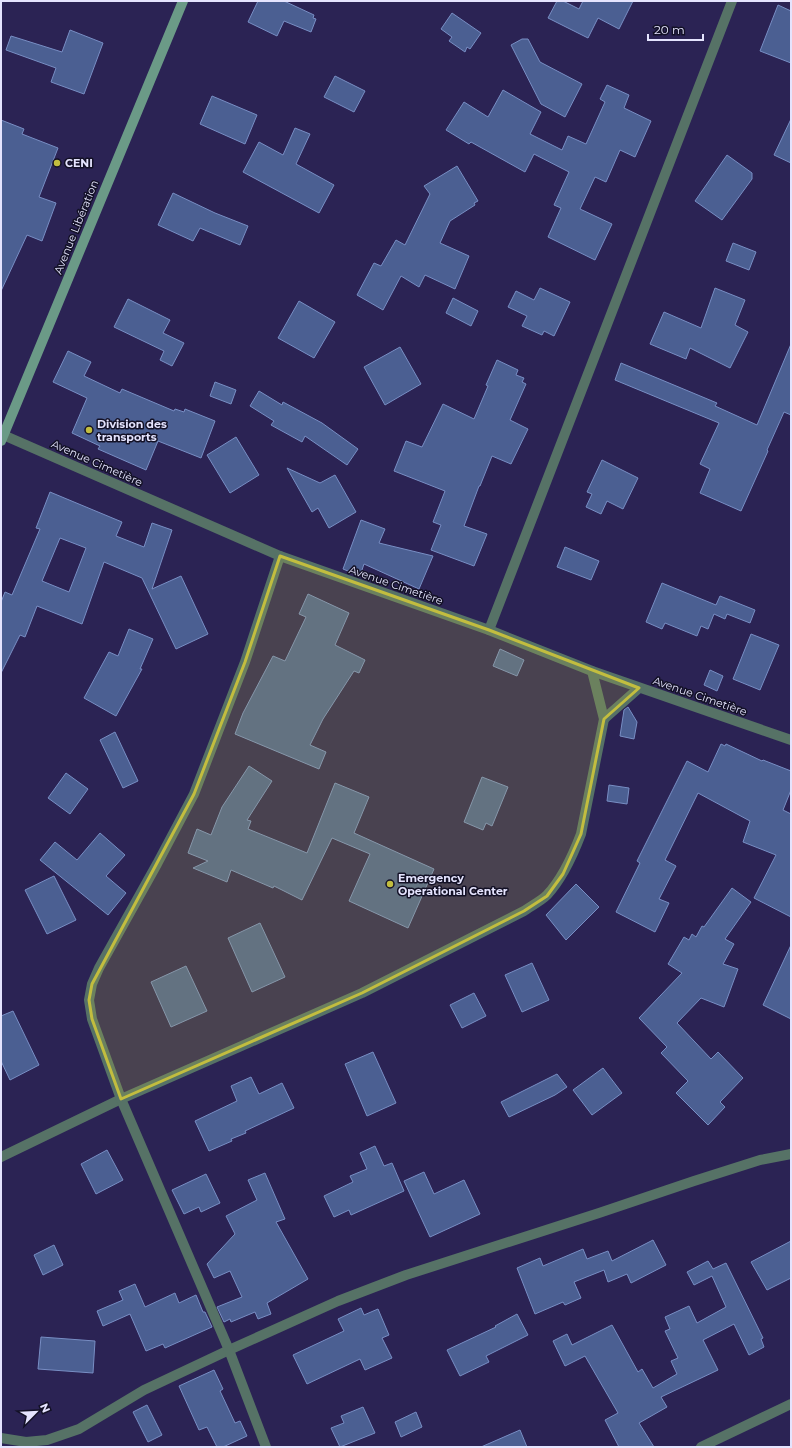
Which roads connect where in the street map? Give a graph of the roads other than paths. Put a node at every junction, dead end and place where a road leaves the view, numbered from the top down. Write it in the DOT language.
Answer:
graph roads {
  1 [pos="183,1"];
  2 [pos="732,1"];
  3 [pos="2,436"];
  4 [pos="280,556"];
  5 [pos="489,630"];
  6 [pos="592,671"];
  7 [pos="640,688"];
  8 [pos="604,719"];
  9 [pos="791,740"];
  10 [pos="121,1099"];
  11 [pos="791,1154"];
  12 [pos="1,1157"];
  13 [pos="229,1350"];
  14 [pos="791,1404"];
  15 [pos="1,1438"];
  16 [pos="266,1447"];
  17 [pos="701,1447"];
  1 -- 3 [label="street, Avenue Libération"];
  2 -- 5 [label="street"];
  3 -- 4 [label="street, Avenue Cimetière"];
  4 -- 5 [label="street, Avenue Cimetière"];
  4 -- 10 [label="street"];
  5 -- 6 [label="street, Avenue Cimetière"];
  6 -- 7 [label="street, Avenue Cimetière"];
  6 -- 8 [label="street"];
  7 -- 8 [label="street"];
  7 -- 9 [label="street, Avenue Cimetière"];
  8 -- 10 [label="street"];
  10 -- 12 [label="street"];
  10 -- 13 [label="street"];
  11 -- 13 [label="street"];
  13 -- 15 [label="street"];
  13 -- 16 [label="street"];
  14 -- 17 [label="street"];
}
